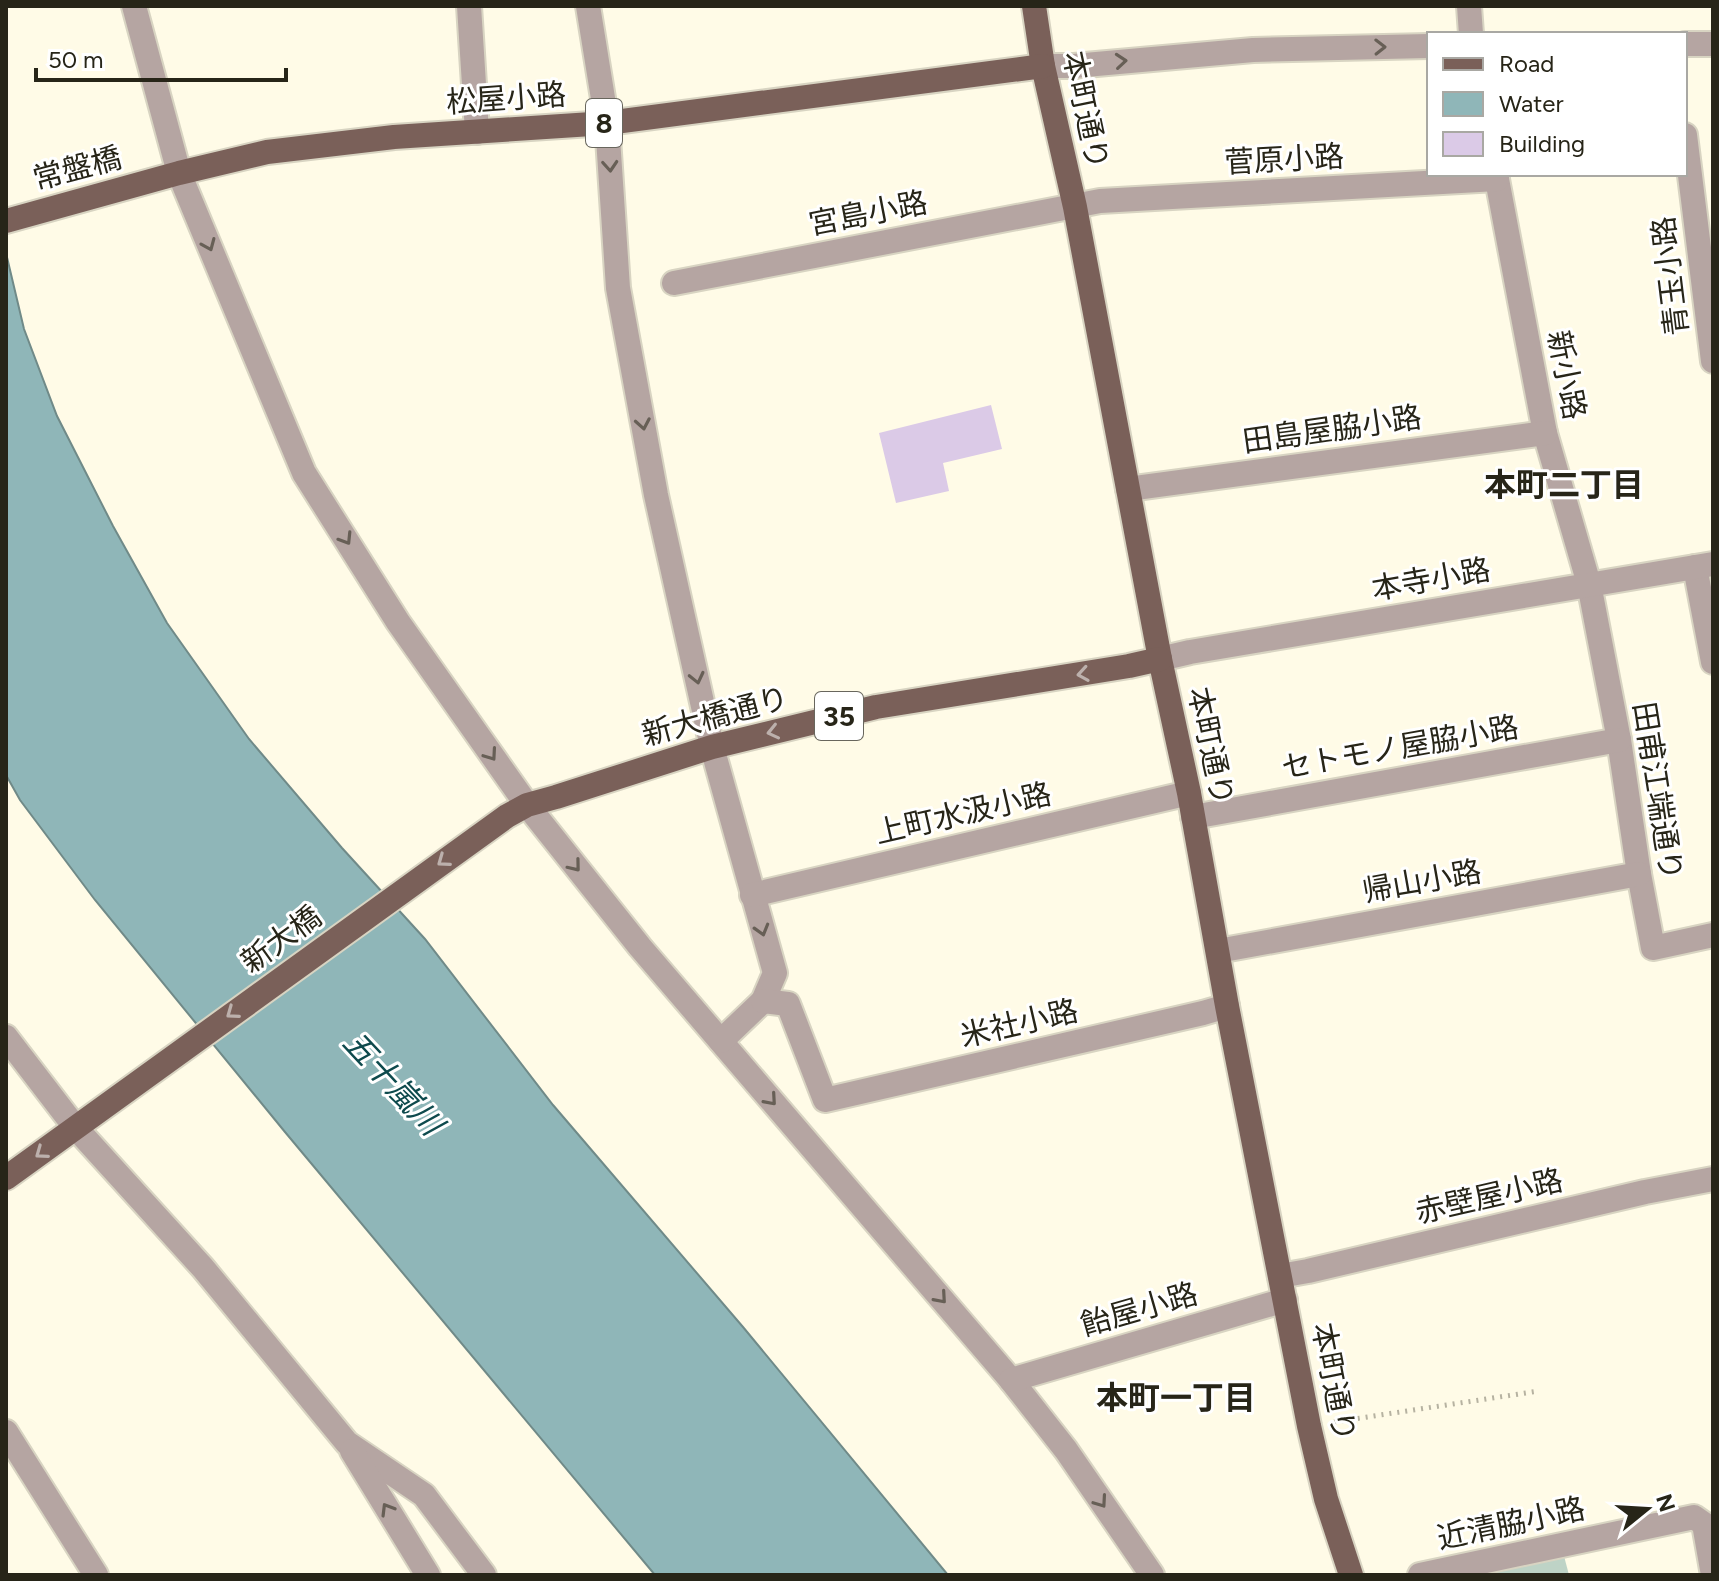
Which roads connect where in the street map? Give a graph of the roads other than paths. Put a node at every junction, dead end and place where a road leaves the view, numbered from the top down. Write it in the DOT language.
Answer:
graph roads {
  1 [pos="134,6"];
  2 [pos="469,6"];
  3 [pos="588,6"];
  4 [pos="1034,6"];
  5 [pos="1469,6"];
  6 [pos="1471,32"];
  7 [pos="1687,44"];
  8 [pos="1713,44"];
  9 [pos="1427,46"];
  10 [pos="1043,66"];
  11 [pos="607,123"];
  12 [pos="477,132"];
  13 [pos="1687,151"];
  14 [pos="172,175"];
  15 [pos="1496,176"];
  16 [pos="1075,207"];
  17 [pos="6,221"];
  18 [pos="674,283"];
  19 [pos="1713,361"];
  20 [pos="1545,433"];
  21 [pos="1128,489"];
  22 [pos="1704,566"];
  23 [pos="1589,584"];
  24 [pos="1160,659"];
  25 [pos="1713,662"];
  26 [pos="1619,740"];
  27 [pos="712,747"];
  28 [pos="1191,805"];
  29 [pos="517,810"];
  30 [pos="1639,874"];
  31 [pos="752,895"];
  32 [pos="1713,935"];
  33 [pos="1218,951"];
  34 [pos="763,1001"];
  35 [pos="1227,1006"];
  36 [pos="6,1037"];
  37 [pos="721,1041"];
  38 [pos="75,1127"];
  39 [pos="6,1178"];
  40 [pos="1713,1179"];
  41 [pos="1280,1276"];
  42 [pos="1285,1300"];
  43 [pos="1011,1380"];
  44 [pos="6,1432"];
  45 [pos="347,1443"];
  46 [pos="96,1575"];
  47 [pos="428,1575"];
  48 [pos="484,1575"];
  49 [pos="1152,1575"];
  50 [pos="1351,1575"];
  51 [pos="1420,1575"];
  52 [pos="1713,1575"];
  1 -- 14 [label="street"];
  2 -- 12 [label="street"];
  3 -- 11 [label="street"];
  4 -- 10 [label="main road, 本町通り"];
  5 -- 6 [label="street"];
  7 -- 8 [label="street"];
  10 -- 9 [label="street, one-way"];
  10 -- 11 [label="main road, 松屋小路 / 8"];
  10 -- 16 [label="main road, 本町通り"];
  11 -- 12 [label="main road, 松屋小路 / 8"];
  11 -- 27 [label="street, one-way"];
  12 -- 14 [label="main road, 松屋小路 / 8"];
  13 -- 19 [label="street, 青玉小路"];
  14 -- 17 [label="main road, 常盤橋 / 8"];
  14 -- 29 [label="street, one-way"];
  15 -- 16 [label="street, 菅原小路"];
  15 -- 20 [label="street, 新小路"];
  16 -- 18 [label="street, 宮島小路"];
  16 -- 21 [label="main road, 本町通り"];
  20 -- 21 [label="street, 田島屋脇小路"];
  20 -- 23 [label="street, 新小路"];
  21 -- 24 [label="main road, 本町通り"];
  22 -- 23 [label="street, 本寺小路"];
  22 -- 25 [label="street"];
  23 -- 24 [label="street, 本寺小路"];
  23 -- 26 [label="street, 田甫江端通り"];
  24 -- 27 [label="main road, 新大橋通り / 35, one-way"];
  24 -- 28 [label="main road, 本町通り"];
  26 -- 28 [label="street, セトモノ屋脇小路"];
  26 -- 30 [label="street, 田甫江端通り"];
  27 -- 29 [label="main road, 新大橋通り / 35"];
  27 -- 31 [label="street"];
  28 -- 31 [label="street, 上町水汲小路"];
  28 -- 33 [label="main road, 本町通り"];
  29 -- 37 [label="street, one-way"];
  29 -- 38 [label="main road, 新大橋 / 35, one-way"];
  30 -- 32 [label="street, 田甫江端通り"];
  30 -- 33 [label="street, 帰山小路"];
  31 -- 34 [label="street, one-way"];
  33 -- 35 [label="main road, 本町通り"];
  34 -- 35 [label="street, 米社小路"];
  34 -- 37 [label="street"];
  35 -- 41 [label="main road, 本町通り"];
  36 -- 38 [label="street"];
  37 -- 43 [label="street, one-way"];
  38 -- 39 [label="main road, 35, one-way"];
  38 -- 45 [label="street"];
  40 -- 41 [label="street, 赤壁屋小路"];
  41 -- 42 [label="main road, 本町通り"];
  42 -- 43 [label="street, 飴屋小路"];
  42 -- 50 [label="main road, 本町通り"];
  43 -- 49 [label="street, one-way"];
  44 -- 46 [label="street"];
  47 -- 45 [label="street, one-way"];
  45 -- 48 [label="street"];
  51 -- 52 [label="street, 近清脇小路"];
}
